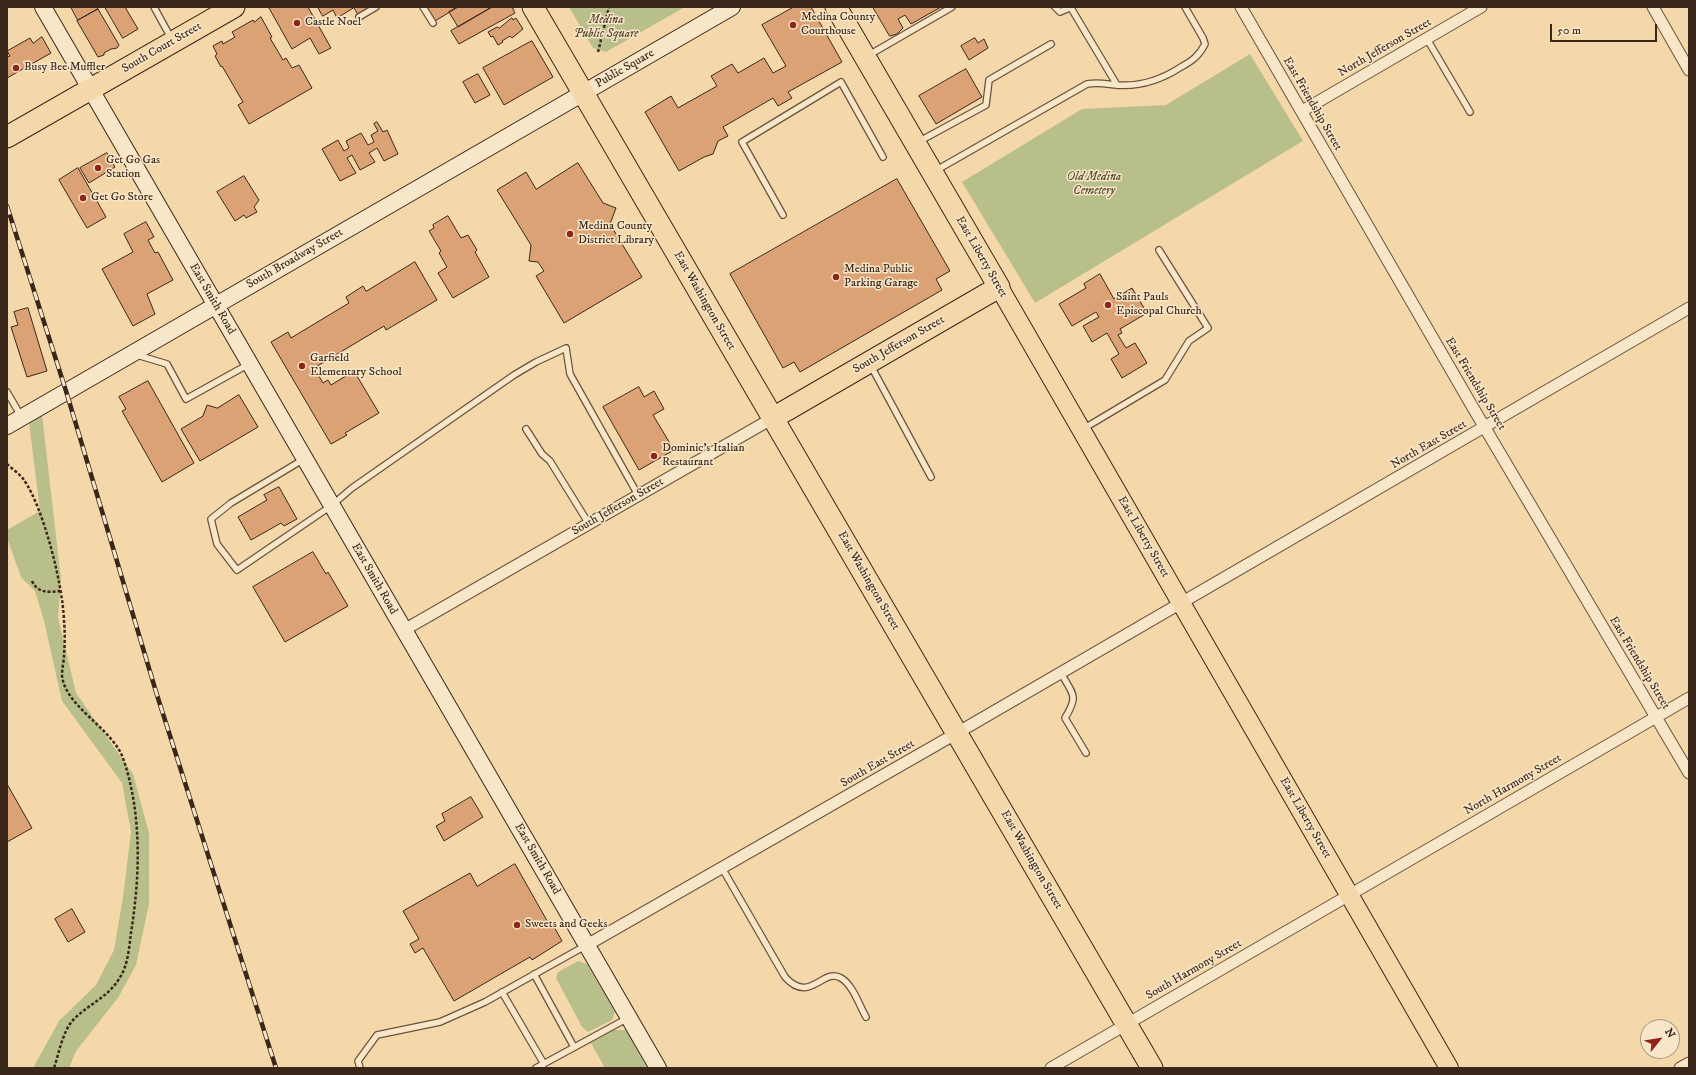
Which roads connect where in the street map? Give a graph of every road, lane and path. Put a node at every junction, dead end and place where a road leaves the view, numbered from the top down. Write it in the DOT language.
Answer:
graph roads {
  1 [pos="43,7"];
  2 [pos="154,7"];
  3 [pos="376,7"];
  4 [pos="423,7"];
  5 [pos="533,7"];
  6 [pos="609,7"];
  7 [pos="732,7"];
  8 [pos="836,7"];
  9 [pos="952,7"];
  10 [pos="1055,7"];
  11 [pos="1072,7"];
  12 [pos="1185,7"];
  13 [pos="1241,7"];
  14 [pos="1481,7"];
  15 [pos="1653,7"];
  16 [pos="222,12"];
  17 [pos="359,17"];
  18 [pos="433,24"];
  19 [pos="1427,39"];
  20 [pos="173,42"];
  21 [pos="1051,44"];
  22 [pos="598,52"];
  23 [pos="866,57"];
  24 [pos="1689,70"];
  25 [pos="1117,85"];
  26 [pos="90,90"];
  27 [pos="583,93"];
  28 [pos="1302,111"];
  29 [pos="1470,112"];
  30 [pos="7,137"];
  31 [pos="916,143"];
  32 [pos="883,157"];
  33 [pos="932,172"];
  34 [pos="783,215"];
  35 [pos="1159,250"];
  36 [pos="999,287"];
  37 [pos="215,305"];
  38 [pos="1689,308"];
  39 [pos="132,353"];
  40 [pos="868,362"];
  41 [pos="250,364"];
  42 [pos="7,392"];
  43 [pos="22,417"];
  44 [pos="772,418"];
  45 [pos="7,426"];
  46 [pos="1485,427"];
  47 [pos="526,429"];
  48 [pos="1081,430"];
  49 [pos="304,459"];
  50 [pos="7,464"];
  51 [pos="931,477"];
  52 [pos="638,495"];
  53 [pos="331,506"];
  54 [pos="589,524"];
  55 [pos="32,581"];
  56 [pos="62,591"];
  57 [pos="1181,603"];
  58 [pos="404,630"];
  59 [pos="1061,673"];
  60 [pos="1689,698"];
  61 [pos="1656,717"];
  62 [pos="957,733"];
  63 [pos="1086,753"];
  64 [pos="1689,773"];
  65 [pos="722,868"];
  66 [pos="1349,894"];
  67 [pos="587,946"];
  68 [pos="534,974"];
  69 [pos="502,992"];
  70 [pos="866,1017"];
  71 [pos="628,1018"];
  72 [pos="1127,1024"];
  73 [pos="574,1048"];
  74 [pos="1689,1063"];
  75 [pos="544,1064"];
  76 [pos="54,1068"];
  77 [pos="360,1068"];
  78 [pos="536,1068"];
  79 [pos="658,1068"];
  80 [pos="1051,1068"];
  81 [pos="1152,1068"];
  82 [pos="1450,1068"];
  83 [pos="1680,1068"];
  1 -- 26 [label="street, East Smith Road"];
  2 -- 20 [label="lane"];
  3 -- 17 [label="lane"];
  4 -- 18 [label="lane"];
  5 -- 27 [label="highway, Public Square"];
  6 -- 22 [label="path"];
  7 -- 27 [label="street, Public Square"];
  8 -- 23 [label="highway, East Liberty Street"];
  9 -- 23 [label="lane"];
  10 -- 11 [label="lane"];
  11 -- 25 [label="lane"];
  12 -- 25 [label="lane"];
  13 -- 28 [label="street, East Friendship Street"];
  14 -- 19 [label="street, North Jefferson Street"];
  15 -- 24 [label="street"];
  16 -- 20 [label="highway, South Court Street"];
  19 -- 28 [label="street, North Jefferson Street"];
  19 -- 29 [label="lane"];
  20 -- 26 [label="highway, South Court Street"];
  21 -- 31 [label="lane"];
  23 -- 31 [label="highway, East Liberty Street"];
  25 -- 33 [label="lane"];
  26 -- 30 [label="highway, South Court Street"];
  26 -- 37 [label="street, East Smith Road"];
  27 -- 37 [label="street, South Broadway Street"];
  27 -- 44 [label="highway, East Washington Street"];
  28 -- 46 [label="street, East Friendship Street"];
  31 -- 33 [label="highway, East Liberty Street"];
  32 -- 34 [label="lane"];
  33 -- 36 [label="highway, East Liberty Street"];
  35 -- 48 [label="lane"];
  36 -- 40 [label="highway, South Jefferson Street"];
  36 -- 48 [label="main road, East Liberty Street"];
  37 -- 39 [label="street, South Broadway Street"];
  37 -- 41 [label="street, East Smith Road"];
  38 -- 46 [label="street, North East Street"];
  39 -- 41 [label="lane"];
  39 -- 43 [label="street, South Broadway Street"];
  40 -- 44 [label="highway, South Jefferson Street"];
  40 -- 51 [label="lane"];
  41 -- 49 [label="street, East Smith Road"];
  42 -- 43 [label="lane"];
  43 -- 45 [label="street, South Broadway Street"];
  44 -- 52 [label="street, South Jefferson Street"];
  44 -- 62 [label="highway, East Washington Street"];
  46 -- 57 [label="street, North East Street"];
  46 -- 61 [label="street, East Friendship Street"];
  47 -- 54 [label="lane"];
  48 -- 57 [label="main road, East Liberty Street"];
  49 -- 53 [label="street, East Smith Road"];
  49 -- 53 [label="lane"];
  50 -- 56 [label="path"];
  52 -- 53 [label="lane"];
  52 -- 54 [label="street, South Jefferson Street"];
  53 -- 58 [label="street, East Smith Road"];
  54 -- 58 [label="street, South Jefferson Street"];
  55 -- 56 [label="path"];
  56 -- 76 [label="path"];
  57 -- 59 [label="street, South East Street"];
  57 -- 66 [label="main road, East Liberty Street"];
  58 -- 67 [label="street, East Smith Road"];
  59 -- 62 [label="street, South East Street"];
  59 -- 63 [label="lane"];
  60 -- 61 [label="street, North Harmony Street"];
  61 -- 64 [label="street, East Friendship Street"];
  61 -- 66 [label="street, North Harmony Street"];
  62 -- 65 [label="street, South East Street"];
  62 -- 72 [label="highway, East Washington Street"];
  65 -- 67 [label="street, South East Street"];
  65 -- 70 [label="lane"];
  66 -- 72 [label="street, South Harmony Street"];
  66 -- 82 [label="main road, East Liberty Street"];
  67 -- 68 [label="lane"];
  67 -- 71 [label="street, East Smith Road"];
  68 -- 69 [label="lane"];
  68 -- 73 [label="lane"];
  69 -- 75 [label="lane"];
  69 -- 77 [label="lane"];
  71 -- 73 [label="lane"];
  71 -- 79 [label="street, East Smith Road"];
  72 -- 80 [label="street, South Harmony Street"];
  72 -- 81 [label="highway, East Washington Street"];
  73 -- 75 [label="lane"];
  74 -- 83 [label="street"];
  75 -- 78 [label="lane"];
}
